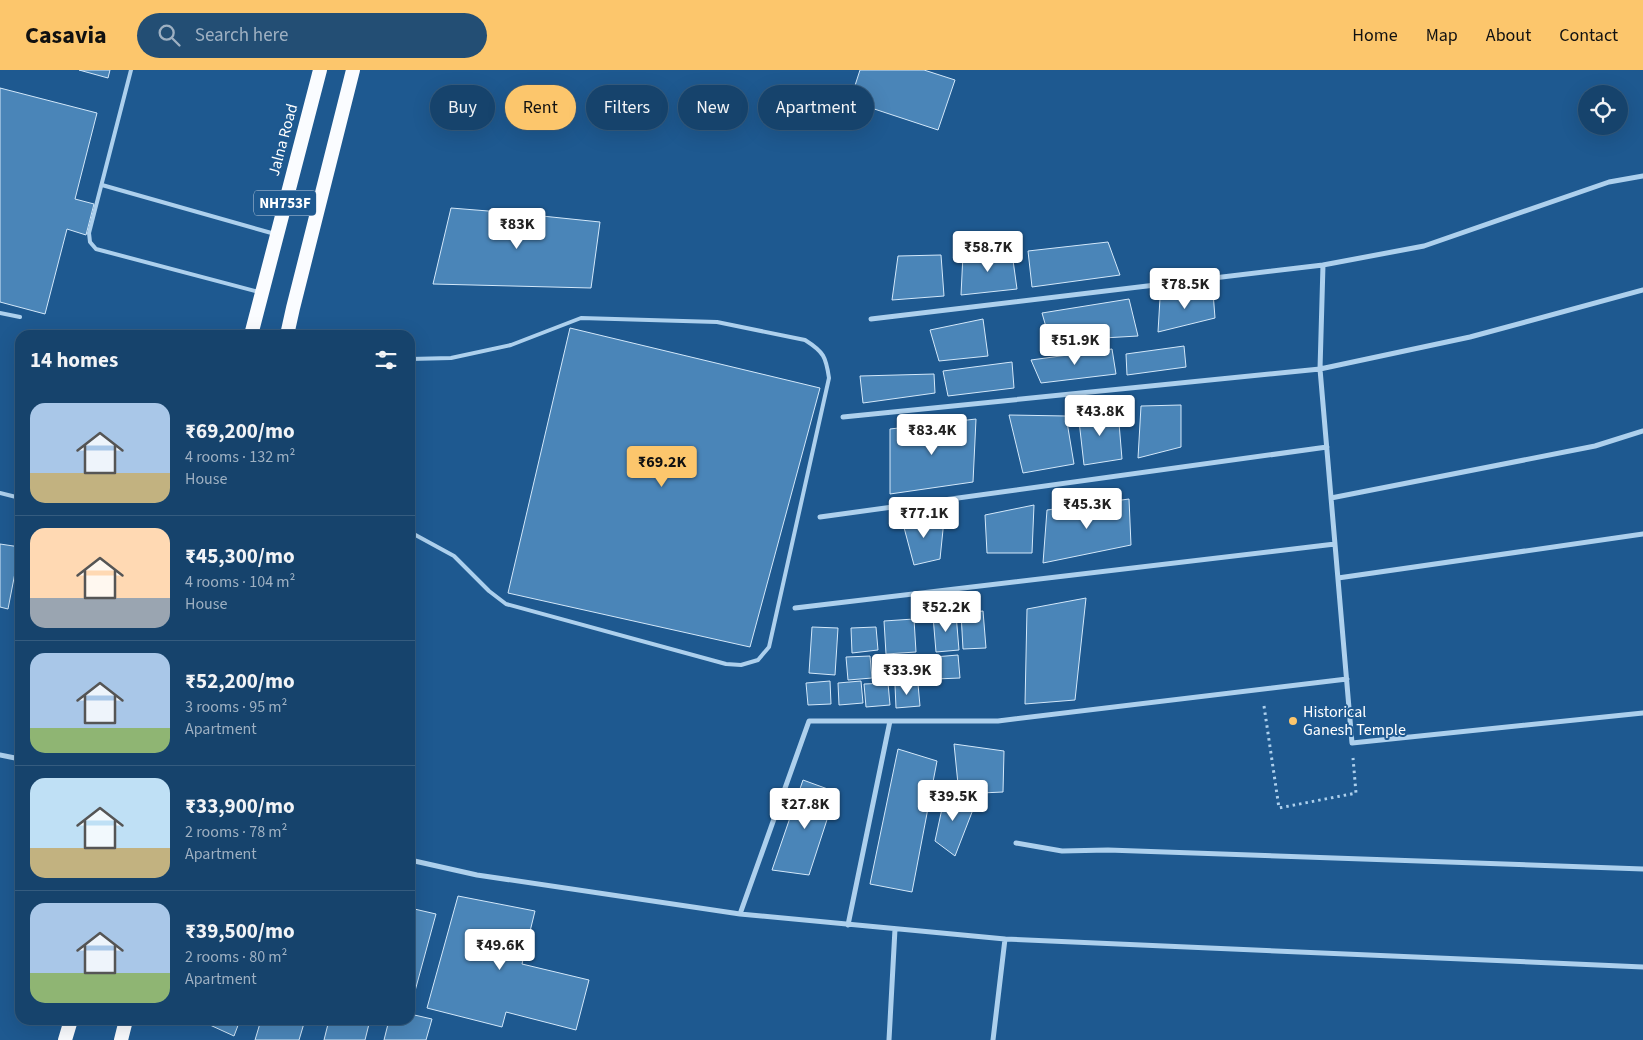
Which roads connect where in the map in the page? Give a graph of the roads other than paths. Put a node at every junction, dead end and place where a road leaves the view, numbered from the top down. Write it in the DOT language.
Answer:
graph roads {
  1 [pos="131,70"];
  2 [pos="320,70"];
  3 [pos="354,70"];
  4 [pos="1643,176"];
  5 [pos="102,185"];
  6 [pos="277,235"];
  7 [pos="1323,265"];
  8 [pos="1643,290"];
  9 [pos="262,293"];
  10 [pos="0,313"];
  11 [pos="20,317"];
  12 [pos="871,319"];
  13 [pos="251,330"];
  14 [pos="288,330"];
  15 [pos="415,359"];
  16 [pos="1320,369"];
  17 [pos="843,417"];
  18 [pos="1643,430"];
  19 [pos="1327,447"];
  20 [pos="0,493"];
  21 [pos="15,497"];
  22 [pos="1331,498"];
  23 [pos="820,518"];
  24 [pos="1643,534"];
  25 [pos="415,535"];
  26 [pos="1335,544"];
  27 [pos="1338,578"];
  28 [pos="795,608"];
  29 [pos="1346,679"];
  30 [pos="1643,713"];
  31 [pos="890,721"];
  32 [pos="0,755"];
  33 [pos="15,759"];
  34 [pos="1016,843"];
  35 [pos="415,861"];
  36 [pos="1643,869"];
  37 [pos="740,914"];
  38 [pos="848,925"];
  39 [pos="895,929"];
  40 [pos="1006,939"];
  41 [pos="1643,966"];
  42 [pos="70,1025"];
  43 [pos="65,1040"];
  44 [pos="889,1040"];
  45 [pos="993,1040"];
  1 -- 5 [label="lane"];
  2 -- 6 [label="highway, Jalna Road / NH753F"];
  3 -- 14 [label="highway, NH753F"];
  4 -- 7 [label="street"];
  5 -- 6 [label="lane"];
  5 -- 9 [label="lane"];
  6 -- 9 [label="highway, Jalna Road / NH753F"];
  7 -- 12 [label="street"];
  7 -- 16 [label="street"];
  8 -- 16 [label="street"];
  9 -- 13 [label="highway, Jalna Road / NH753F"];
  10 -- 11 [label="lane"];
  15 -- 25 [label="lane"];
  16 -- 17 [label="street"];
  16 -- 19 [label="street"];
  18 -- 22 [label="street"];
  19 -- 22 [label="street"];
  19 -- 23 [label="street"];
  20 -- 21 [label="lane"];
  22 -- 26 [label="street"];
  24 -- 27 [label="street"];
  26 -- 27 [label="street"];
  26 -- 28 [label="street"];
  27 -- 29 [label="street"];
  29 -- 30 [label="street"];
  29 -- 31 [label="street"];
  31 -- 37 [label="street"];
  31 -- 38 [label="street"];
  32 -- 33 [label="street"];
  34 -- 36 [label="street"];
  35 -- 37 [label="street"];
  37 -- 38 [label="street"];
  38 -- 39 [label="street"];
  39 -- 40 [label="street"];
  39 -- 44 [label="street"];
  40 -- 41 [label="street"];
  40 -- 45 [label="street"];
  42 -- 43 [label="highway"];
}
